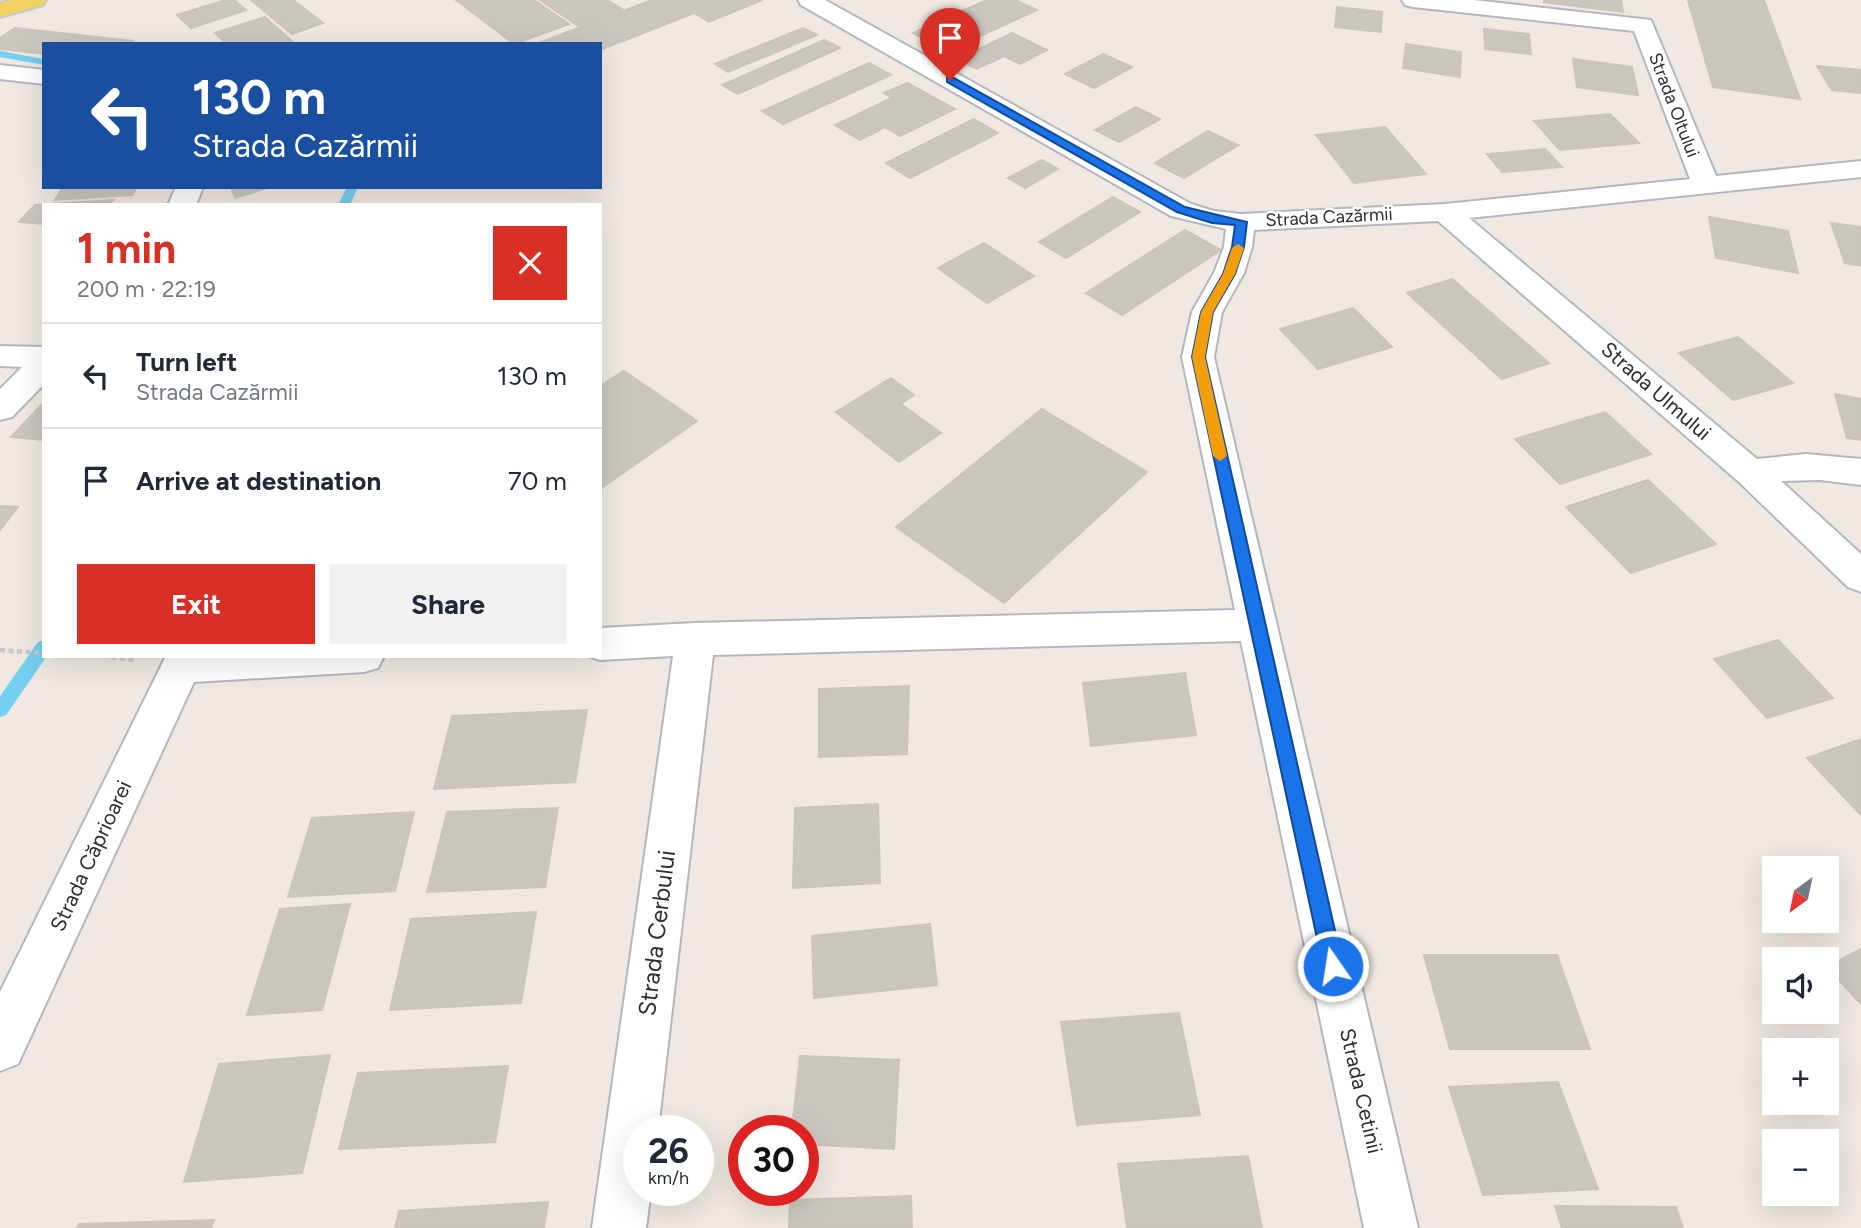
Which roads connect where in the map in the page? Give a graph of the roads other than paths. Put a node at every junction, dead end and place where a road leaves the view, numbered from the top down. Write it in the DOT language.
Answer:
graph roads {
  1 [pos="35,0"];
  2 [pos="809,0"];
  3 [pos="1413,0"];
  4 [pos="1636,0"];
  5 [pos="6,9"];
  6 [pos="1643,25"];
  7 [pos="0,72"];
  8 [pos="42,77"];
  9 [pos="1861,169"];
  10 [pos="1706,185"];
  11 [pos="1445,212"];
  12 [pos="1241,222"];
  13 [pos="0,356"];
  14 [pos="42,358"];
  15 [pos="42,366"];
  16 [pos="0,409"];
  17 [pos="1861,472"];
  18 [pos="1751,473"];
  19 [pos="1861,577"];
  20 [pos="1257,625"];
  21 [pos="695,639"];
  22 [pos="602,644"];
  23 [pos="327,658"];
  24 [pos="0,1046"];
  25 [pos="619,1228"];
  26 [pos="1391,1228"];
  1 -- 5 [label="main road"];
  2 -- 12 [label="street, Strada Cazărmii"];
  3 -- 6 [label="street, Strada Oltului"];
  4 -- 6 [label="street, Strada Oltului"];
  6 -- 10 [label="street, Strada Oltului"];
  7 -- 8 [label="street"];
  9 -- 10 [label="street, Strada Cazărmii"];
  10 -- 11 [label="street, Strada Cazărmii"];
  11 -- 12 [label="street, Strada Cazărmii"];
  11 -- 18 [label="street, Strada Ulmului"];
  12 -- 20 [label="street, Strada Cetinii"];
  13 -- 14 [label="street"];
  15 -- 16 [label="street"];
  17 -- 18 [label="street"];
  18 -- 19 [label="street, Strada Ulmului"];
  20 -- 21 [label="street"];
  20 -- 26 [label="street, Strada Cetinii"];
  21 -- 22 [label="street"];
  21 -- 25 [label="street, Strada Cerbului"];
  23 -- 24 [label="street, Strada Căprioarei"];
}
